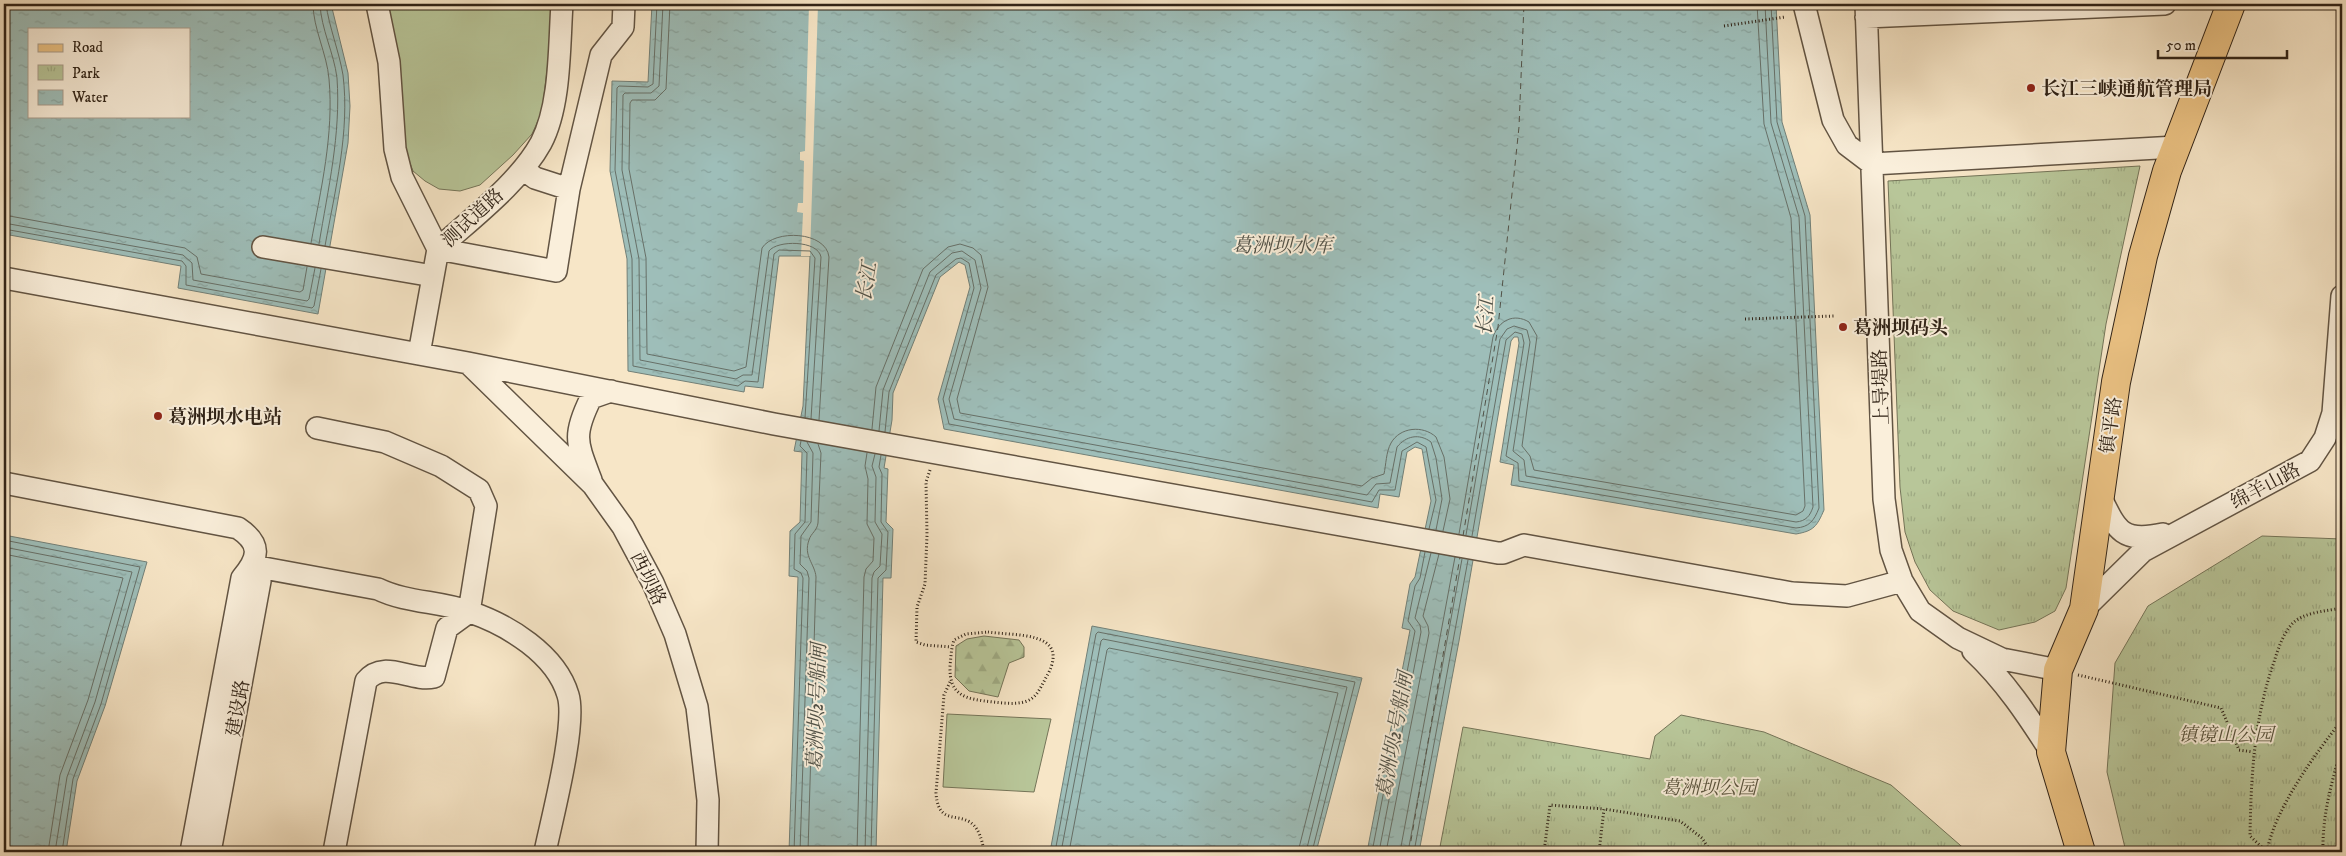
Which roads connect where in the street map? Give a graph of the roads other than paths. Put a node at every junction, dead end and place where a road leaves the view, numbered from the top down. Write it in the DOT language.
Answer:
graph roads {
  1 [pos="377,4"];
  2 [pos="562,4"];
  3 [pos="624,4"];
  4 [pos="1804,4"];
  5 [pos="2165,4"];
  6 [pos="2231,4"];
  7 [pos="1866,10"];
  8 [pos="2176,147"];
  9 [pos="1872,164"];
  10 [pos="523,170"];
  11 [pos="569,189"];
  12 [pos="263,247"];
  13 [pos="438,249"];
  14 [pos="433,276"];
  15 [pos="4,278"];
  16 [pos="2342,296"];
  17 [pos="419,354"];
  18 [pos="468,363"];
  19 [pos="611,391"];
  20 [pos="2338,413"];
  21 [pos="317,428"];
  22 [pos="4,483"];
  23 [pos="593,485"];
  24 [pos="2100,496"];
  25 [pos="2180,530"];
  26 [pos="253,566"];
  27 [pos="1902,581"];
  28 [pos="2084,609"];
  29 [pos="469,612"];
  30 [pos="1958,638"];
  31 [pos="2058,670"];
  32 [pos="2051,752"];
  33 [pos="191,852"];
  34 [pos="210,852"];
  35 [pos="334,852"];
  36 [pos="545,852"];
  37 [pos="707,852"];
  38 [pos="2081,852"];
  1 -- 13 [label="street, 测试道路"];
  2 -- 10 [label="street, 测试道路"];
  3 -- 11 [label="street"];
  4 -- 9 [label="street"];
  5 -- 7 [label="street"];
  6 -- 8 [label="main road, 镇平路"];
  7 -- 9 [label="street, 上导堤路"];
  8 -- 9 [label="street"];
  8 -- 24 [label="main road, 镇平路"];
  9 -- 27 [label="street, 上导堤路"];
  10 -- 11 [label="street"];
  10 -- 13 [label="street, 测试道路"];
  11 -- 13 [label="street"];
  12 -- 14 [label="street"];
  13 -- 14 [label="street"];
  14 -- 17 [label="street"];
  15 -- 17 [label="street"];
  16 -- 20 [label="street, 绵羊山路"];
  17 -- 18 [label="street"];
  18 -- 19 [label="street"];
  18 -- 23 [label="street, 西坝路"];
  19 -- 23 [label="street"];
  19 -- 27 [label="street"];
  20 -- 25 [label="street, 绵羊山路"];
  21 -- 29 [label="street"];
  22 -- 26 [label="street, 建设路"];
  23 -- 37 [label="street, 西坝路"];
  24 -- 25 [label="street"];
  24 -- 28 [label="main road, 镇平路"];
  25 -- 28 [label="street, 绵羊山路"];
  26 -- 29 [label="street"];
  26 -- 33 [label="street"];
  26 -- 34 [label="street, 建设路"];
  27 -- 30 [label="street, 上导堤路"];
  28 -- 31 [label="main road, 镇平路"];
  29 -- 35 [label="street"];
  29 -- 36 [label="street"];
  30 -- 31 [label="street, 上导堤路"];
  30 -- 32 [label="street"];
  31 -- 32 [label="main road, 镇平路"];
  32 -- 38 [label="main road, 镇平路"];
}
